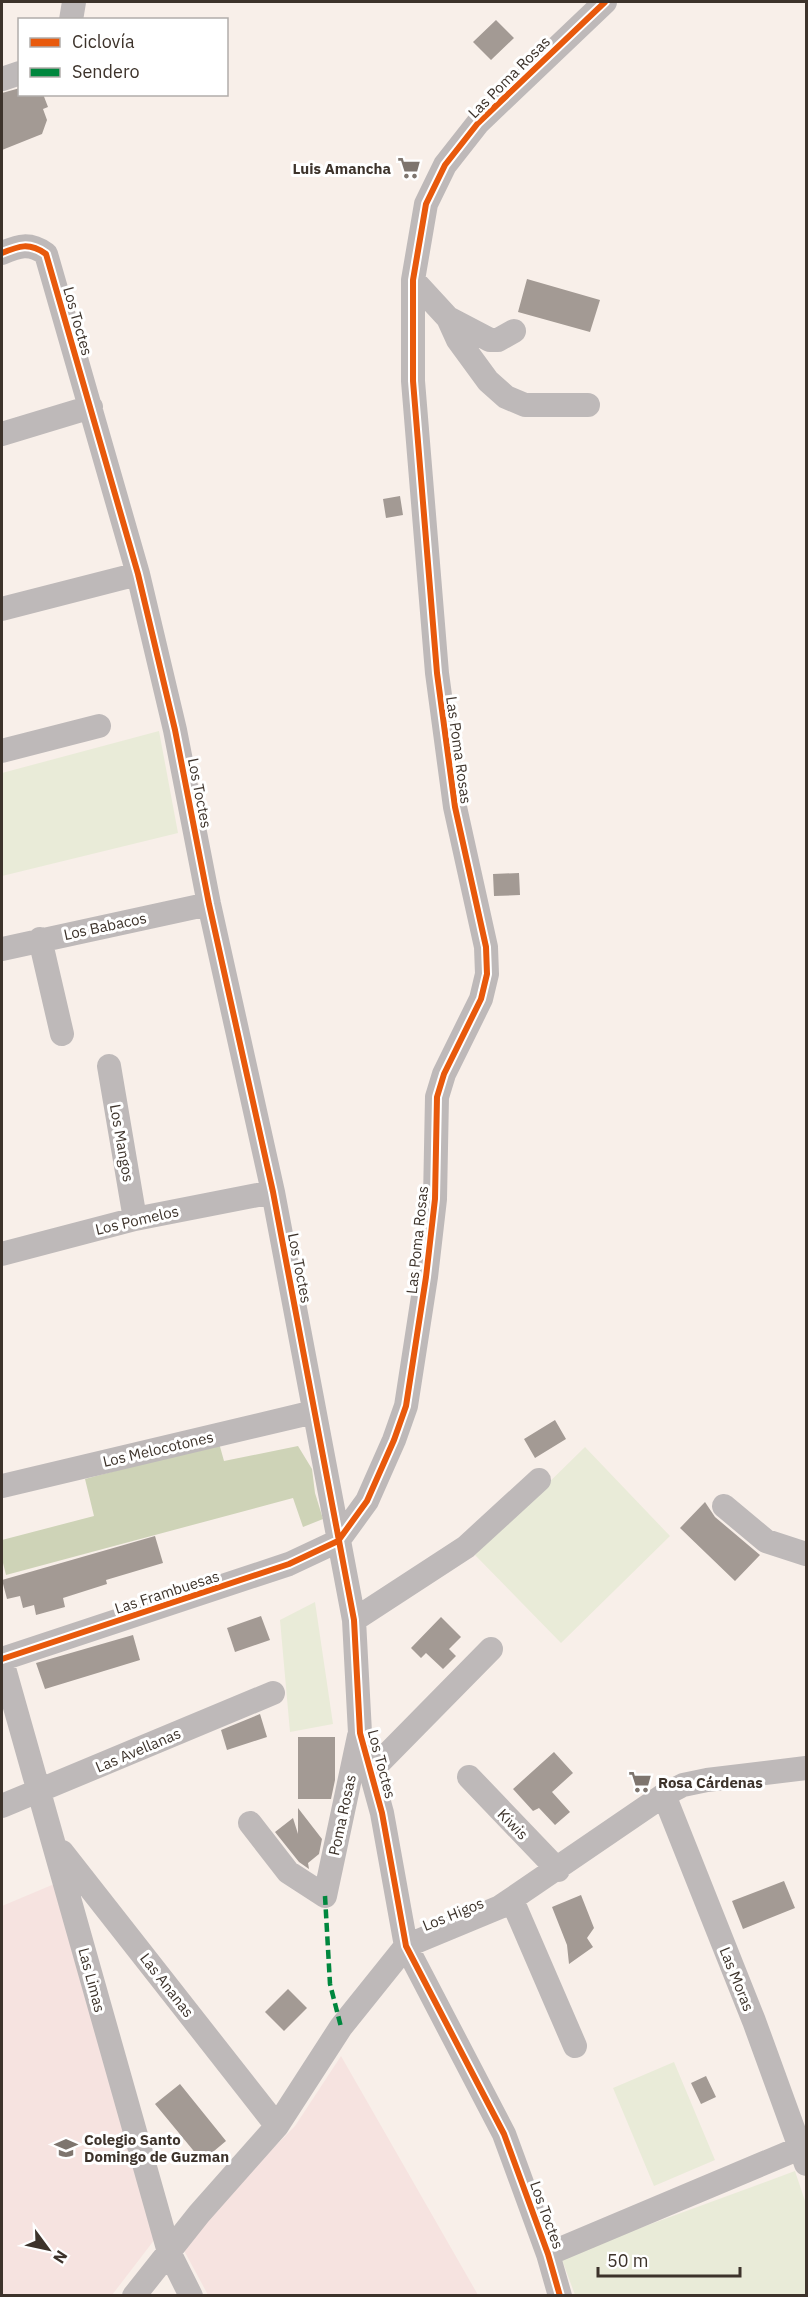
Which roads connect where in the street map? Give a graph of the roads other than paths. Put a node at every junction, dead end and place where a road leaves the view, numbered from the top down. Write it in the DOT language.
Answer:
graph roads {
  1 [pos="74,2"];
  2 [pos="605,2"];
  3 [pos="71,18"];
  4 [pos="18,74"];
  5 [pos="2,80"];
  6 [pos="2,253"];
  7 [pos="413,280"];
  8 [pos="448,318"];
  9 [pos="514,332"];
  10 [pos="588,405"];
  11 [pos="90,407"];
  12 [pos="2,434"];
  13 [pos="138,574"];
  14 [pos="2,609"];
  15 [pos="99,726"];
  16 [pos="2,751"];
  17 [pos="209,904"];
  18 [pos="40,939"];
  19 [pos="2,949"];
  20 [pos="62,1034"];
  21 [pos="109,1066"];
  22 [pos="273,1192"];
  23 [pos="135,1219"];
  24 [pos="2,1254"];
  25 [pos="314,1412"];
  26 [pos="539,1480"];
  27 [pos="2,1486"];
  28 [pos="724,1506"];
  29 [pos="338,1541"];
  30 [pos="807,1554"];
  31 [pos="354,1620"];
  32 [pos="491,1649"];
  33 [pos="2,1660"];
  34 [pos="273,1693"];
  35 [pos="360,1733"];
  36 [pos="807,1768"];
  37 [pos="370,1772"];
  38 [pos="469,1777"];
  39 [pos="40,1791"];
  40 [pos="664,1795"];
  41 [pos="2,1806"];
  42 [pos="250,1823"];
  43 [pos="55,1844"];
  44 [pos="558,1870"];
  45 [pos="512,1900"];
  46 [pos="406,1946"];
  47 [pos="575,2046"];
  48 [pos="277,2126"];
  49 [pos="803,2156"];
  50 [pos="169,2252"];
  51 [pos="548,2254"];
  52 [pos="134,2295"];
  53 [pos="192,2295"];
  54 [pos="560,2295"];
  1 -- 3 [label="street"];
  2 -- 7 [label="street, Las Poma Rosas"];
  4 -- 5 [label="street"];
  6 -- 11 [label="street, Los Toctes"];
  7 -- 8 [label="street"];
  7 -- 29 [label="street, Las Poma Rosas"];
  8 -- 9 [label="street"];
  8 -- 10 [label="street"];
  11 -- 12 [label="street"];
  11 -- 13 [label="street, Los Toctes"];
  13 -- 14 [label="street"];
  13 -- 17 [label="street, Los Toctes"];
  15 -- 16 [label="street"];
  17 -- 18 [label="street, Los Babacos"];
  17 -- 22 [label="street, Los Toctes"];
  18 -- 19 [label="street, Los Babacos"];
  18 -- 20 [label="street"];
  21 -- 23 [label="street, Los Mangos"];
  22 -- 23 [label="street, Los Pomelos"];
  22 -- 25 [label="street, Los Toctes"];
  23 -- 24 [label="street, Los Pomelos"];
  25 -- 27 [label="street, Los Melocotones"];
  25 -- 29 [label="street, Los Toctes"];
  26 -- 31 [label="street"];
  28 -- 30 [label="street"];
  29 -- 31 [label="street, Los Toctes"];
  29 -- 33 [label="street, Las Frambuesas"];
  31 -- 35 [label="street, Los Toctes"];
  32 -- 37 [label="street"];
  33 -- 39 [label="street, Las Limas"];
  34 -- 39 [label="street, Las Avellanas"];
  35 -- 37 [label="street, Los Toctes"];
  35 -- 42 [label="street, Poma Rosas"];
  36 -- 40 [label="street, Los Higos"];
  37 -- 46 [label="street, Los Toctes"];
  38 -- 44 [label="street, Kiwis"];
  39 -- 41 [label="street, Las Avellanas"];
  39 -- 43 [label="street, Las Limas"];
  40 -- 44 [label="street, Los Higos"];
  40 -- 49 [label="street, Las Moras"];
  43 -- 48 [label="street, Las Ananas"];
  43 -- 50 [label="street, Las Limas"];
  44 -- 45 [label="street, Los Higos"];
  45 -- 46 [label="street, Los Higos"];
  45 -- 47 [label="street"];
  46 -- 48 [label="street, Los Higos"];
  46 -- 51 [label="street, Los Toctes"];
  48 -- 50 [label="street, Los Higos"];
  49 -- 51 [label="street"];
  50 -- 52 [label="street, Los Higos"];
  50 -- 53 [label="street, Las Limas"];
  51 -- 54 [label="street, Los Toctes"];
}
